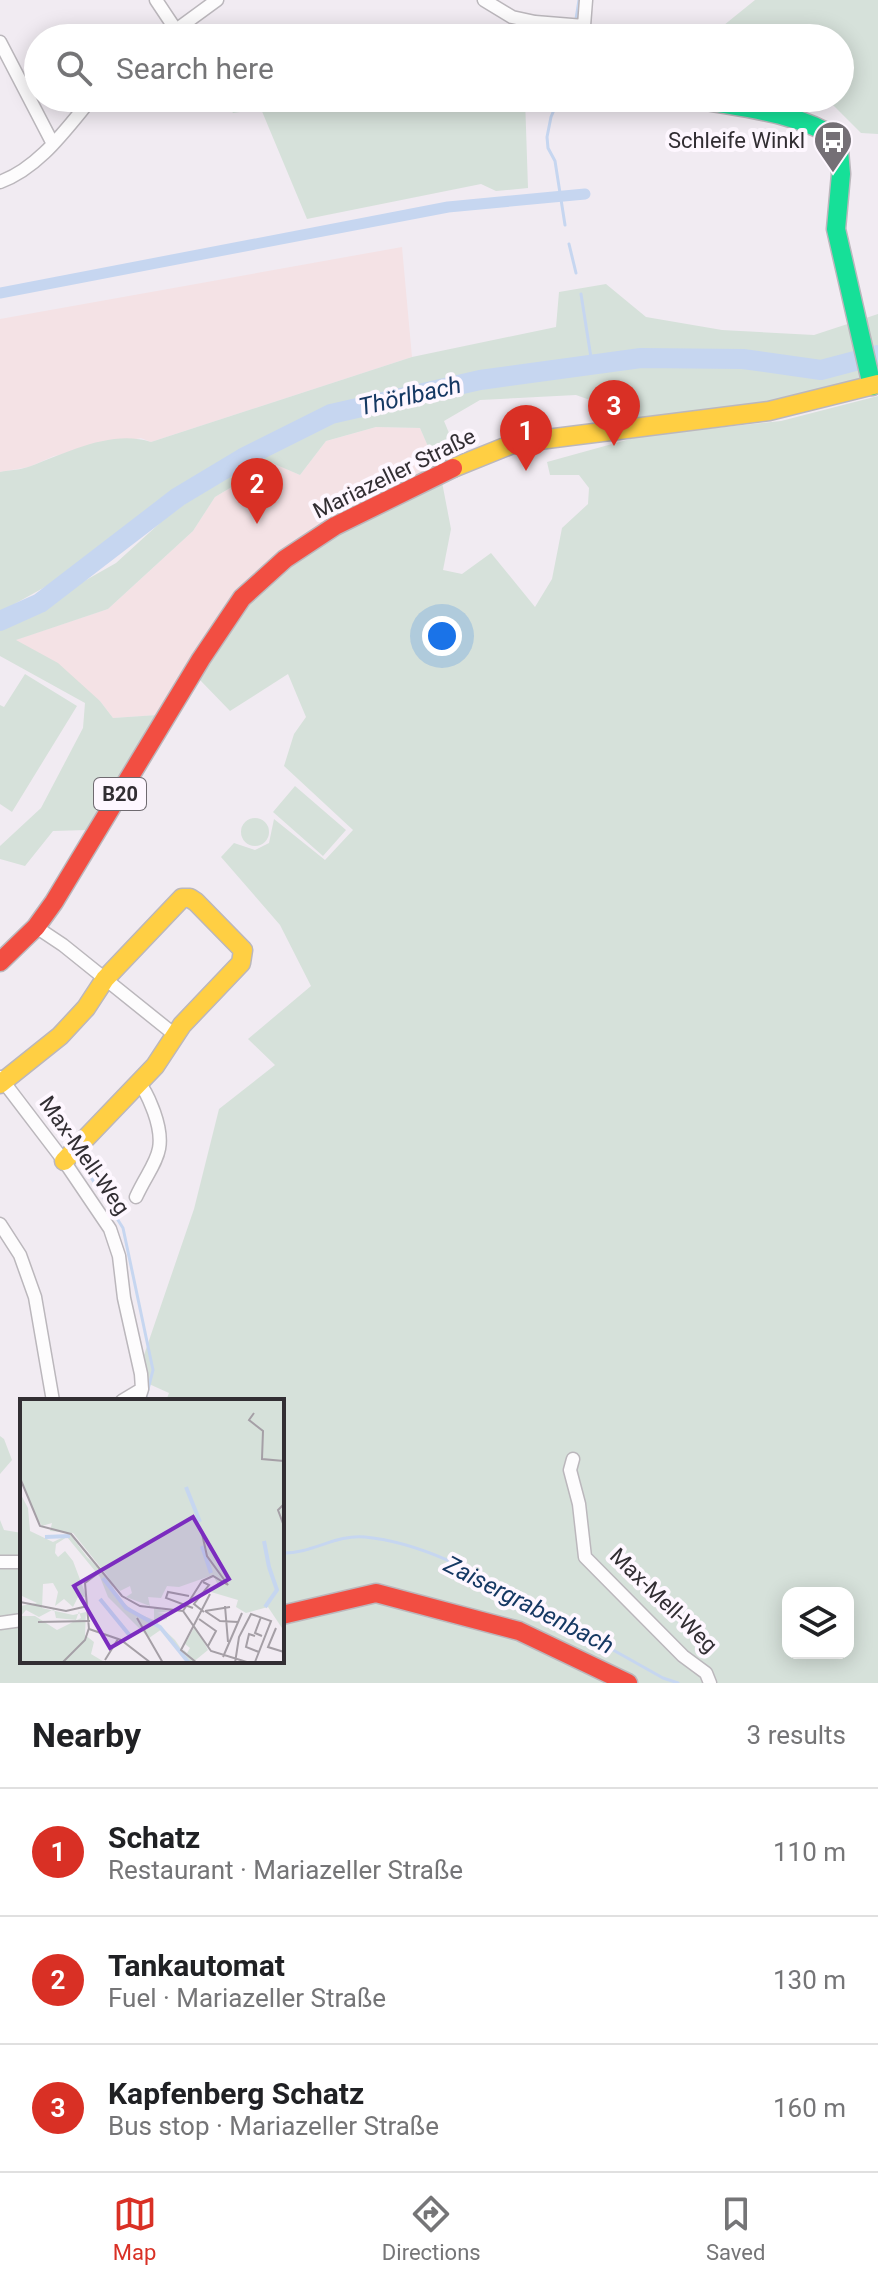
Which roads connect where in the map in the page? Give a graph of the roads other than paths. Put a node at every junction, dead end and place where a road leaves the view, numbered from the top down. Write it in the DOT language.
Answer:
graph roads {
  1 [pos="156,0"];
  2 [pos="217,0"];
  3 [pos="484,0"];
  4 [pos="586,0"];
  5 [pos="167,24"];
  6 [pos="185,24"];
  7 [pos="547,24"];
  8 [pos="586,24"];
  9 [pos="0,42"];
  10 [pos="24,88"];
  11 [pos="36,112"];
  12 [pos="80,112"];
  13 [pos="756,112"];
  14 [pos="53,144"];
  15 [pos="0,182"];
  16 [pos="873,383"];
  17 [pos="36,927"];
  18 [pos="0,962"];
  19 [pos="105,979"];
  20 [pos="175,1035"];
  21 [pos="1,1081"];
  22 [pos="139,1083"];
  23 [pos="64,1161"];
  24 [pos="136,1197"];
  25 [pos="0,1224"];
  26 [pos="140,1395"];
  27 [pos="53,1399"];
  28 [pos="573,1459"];
  29 [pos="284,1615"];
  30 [pos="20,1620"];
  31 [pos="0,1623"];
  32 [pos="628,1683"];
  33 [pos="710,1683"];
  1 -- 5 [label="street"];
  2 -- 6 [label="street"];
  3 -- 7 [label="street"];
  4 -- 8 [label="street"];
  9 -- 10 [label="street"];
  11 -- 14 [label="street"];
  12 -- 14 [label="street"];
  13 -- 16 [label="street"];
  14 -- 15 [label="street"];
  16 -- 17 [label="street, Mariazeller Straße / B20"];
  17 -- 18 [label="street, Mariazeller Straße / B20"];
  17 -- 19 [label="street"];
  19 -- 20 [label="street"];
  19 -- 20 [label="street"];
  19 -- 21 [label="street"];
  20 -- 22 [label="street"];
  21 -- 23 [label="street, Max-Mell-Weg"];
  22 -- 23 [label="street"];
  22 -- 24 [label="street"];
  23 -- 26 [label="street, Max-Mell-Weg"];
  25 -- 27 [label="street"];
  28 -- 33 [label="street, Max-Mell-Weg"];
  29 -- 32 [label="street"];
  30 -- 31 [label="street"];
}
